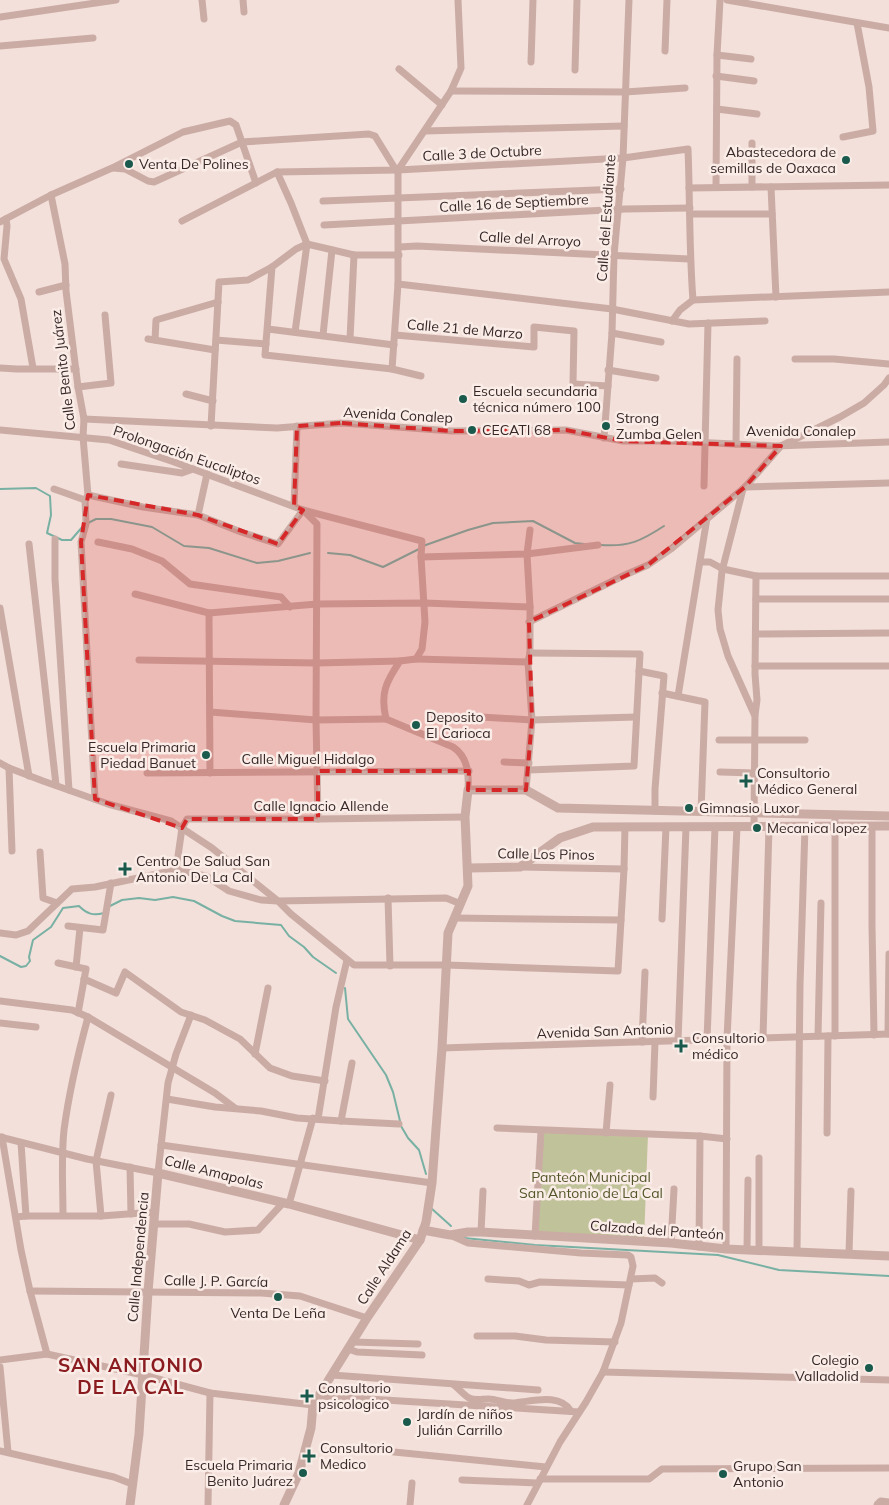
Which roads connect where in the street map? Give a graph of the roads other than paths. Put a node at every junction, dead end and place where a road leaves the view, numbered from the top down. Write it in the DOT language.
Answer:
graph roads {
  1 [pos="116,0"];
  2 [pos="202,0"];
  3 [pos="243,0"];
  4 [pos="458,0"];
  5 [pos="533,0"];
  6 [pos="577,0"];
  7 [pos="629,0"];
  8 [pos="667,0"];
  9 [pos="720,0"];
  10 [pos="727,0"];
  11 [pos="244,12"];
  12 [pos="0,17"];
  13 [pos="204,19"];
  14 [pos="857,23"];
  15 [pos="889,28"];
  16 [pos="93,38"];
  17 [pos="0,46"];
  18 [pos="665,51"];
  19 [pos="717,55"];
  20 [pos="751,59"];
  21 [pos="531,62"];
  22 [pos="399,69"];
  23 [pos="575,70"];
  24 [pos="716,76"];
  25 [pos="754,81"];
  26 [pos="686,88"];
  27 [pos="452,90"];
  28 [pos="626,92"];
  29 [pos="442,105"];
  30 [pos="717,109"];
  31 [pos="757,114"];
  32 [pos="624,126"];
  33 [pos="425,131"];
  34 [pos="843,137"];
  35 [pos="242,142"];
  36 [pos="752,144"];
  37 [pos="623,158"];
  38 [pos="112,168"];
  39 [pos="397,170"];
  40 [pos="277,172"];
  41 [pos="256,183"];
  42 [pos="889,185"];
  43 [pos="716,187"];
  44 [pos="752,187"];
  45 [pos="771,187"];
  46 [pos="689,188"];
  47 [pos="621,189"];
  48 [pos="51,195"];
  49 [pos="399,197"];
  50 [pos="323,201"];
  51 [pos="618,210"];
  52 [pos="690,211"];
  53 [pos="772,214"];
  54 [pos="3,221"];
  55 [pos="182,221"];
  56 [pos="399,222"];
  57 [pos="324,225"];
  58 [pos="307,244"];
  59 [pos="399,246"];
  60 [pos="332,250"];
  61 [pos="354,255"];
  62 [pos="399,255"];
  63 [pos="614,255"];
  64 [pos="690,259"];
  65 [pos="272,267"];
  66 [pos="398,284"];
  67 [pos="66,285"];
  68 [pos="39,292"];
  69 [pos="889,292"];
  70 [pos="776,297"];
  71 [pos="693,300"];
  72 [pos="218,302"];
  73 [pos="612,309"];
  74 [pos="105,315"];
  75 [pos="672,321"];
  76 [pos="766,321"];
  77 [pos="708,323"];
  78 [pos="268,330"];
  79 [pos="295,332"];
  80 [pos="612,334"];
  81 [pos="323,335"];
  82 [pos="395,335"];
  83 [pos="350,339"];
  84 [pos="216,340"];
  85 [pos="661,342"];
  86 [pos="266,344"];
  87 [pos="394,345"];
  88 [pos="215,350"];
  89 [pos="737,359"];
  90 [pos="795,359"];
  91 [pos="889,364"];
  92 [pos="0,368"];
  93 [pos="33,368"];
  94 [pos="76,369"];
  95 [pos="392,369"];
  96 [pos="608,370"];
  97 [pos="421,376"];
  98 [pos="656,378"];
  99 [pos="889,378"];
  100 [pos="608,386"];
  101 [pos="78,387"];
  102 [pos="186,394"];
  103 [pos="213,400"];
  104 [pos="84,419"];
  105 [pos="211,426"];
  106 [pos="298,426"];
  107 [pos="0,430"];
  108 [pos="83,437"];
  109 [pos="604,438"];
  110 [pos="889,442"];
  111 [pos="705,443"];
  112 [pos="736,444"];
  113 [pos="781,446"];
  114 [pos="121,464"];
  115 [pos="193,469"];
  116 [pos="208,474"];
  117 [pos="889,483"];
  118 [pos="704,486"];
  119 [pos="744,488"];
  120 [pos="54,489"];
  121 [pos="86,498"];
  122 [pos="294,506"];
  123 [pos="303,510"];
  124 [pos="198,515"];
  125 [pos="707,518"];
  126 [pos="530,530"];
  127 [pos="55,539"];
  128 [pos="98,542"];
  129 [pos="29,544"];
  130 [pos="598,545"];
  131 [pos="526,554"];
  132 [pos="421,557"];
  133 [pos="701,562"];
  134 [pos="723,569"];
  135 [pos="756,576"];
  136 [pos="889,576"];
  137 [pos="135,594"];
  138 [pos="756,599"];
  139 [pos="889,600"];
  140 [pos="424,603"];
  141 [pos="317,604"];
  142 [pos="290,607"];
  143 [pos="0,608"];
  144 [pos="530,608"];
  145 [pos="209,613"];
  146 [pos="529,622"];
  147 [pos="889,633"];
  148 [pos="756,634"];
  149 [pos="530,653"];
  150 [pos="416,659"];
  151 [pos="139,660"];
  152 [pos="400,661"];
  153 [pos="208,662"];
  154 [pos="528,662"];
  155 [pos="317,663"];
  156 [pos="755,666"];
  157 [pos="889,666"];
  158 [pos="639,671"];
  159 [pos="662,694"];
  160 [pos="678,696"];
  161 [pos="210,712"];
  162 [pos="755,716"];
  163 [pos="481,717"];
  164 [pos="636,717"];
  165 [pos="386,719"];
  166 [pos="316,720"];
  167 [pos="532,720"];
  168 [pos="719,740"];
  169 [pos="755,740"];
  170 [pos="805,740"];
  171 [pos="504,762"];
  172 [pos="0,763"];
  173 [pos="529,766"];
  174 [pos="9,768"];
  175 [pos="318,771"];
  176 [pos="469,771"];
  177 [pos="720,772"];
  178 [pos="147,773"];
  179 [pos="210,773"];
  180 [pos="755,773"];
  181 [pos="29,776"];
  182 [pos="56,785"];
  183 [pos="69,790"];
  184 [pos="468,790"];
  185 [pos="526,790"];
  186 [pos="95,799"];
  187 [pos="593,810"];
  188 [pos="655,811"];
  189 [pos="702,812"];
  190 [pos="754,813"];
  191 [pos="835,815"];
  192 [pos="889,816"];
  193 [pos="465,817"];
  194 [pos="318,819"];
  195 [pos="805,826"];
  196 [pos="835,826"];
  197 [pos="872,826"];
  198 [pos="889,826"];
  199 [pos="593,827"];
  200 [pos="625,827"];
  201 [pos="666,827"];
  202 [pos="686,827"];
  203 [pos="715,827"];
  204 [pos="737,827"];
  205 [pos="754,827"];
  206 [pos="770,827"];
  207 [pos="182,828"];
  208 [pos="194,836"];
  209 [pos="180,842"];
  210 [pos="12,851"];
  211 [pos="40,852"];
  212 [pos="520,867"];
  213 [pos="468,868"];
  214 [pos="624,869"];
  215 [pos="176,870"];
  216 [pos="111,883"];
  217 [pos="388,898"];
  218 [pos="278,901"];
  219 [pos="57,903"];
  220 [pos="821,903"];
  221 [pos="461,904"];
  222 [pos="454,918"];
  223 [pos="662,919"];
  224 [pos="621,920"];
  225 [pos="68,926"];
  226 [pos="80,928"];
  227 [pos="0,933"];
  228 [pos="889,954"];
  229 [pos="347,960"];
  230 [pos="58,963"];
  231 [pos="447,965"];
  232 [pos="390,966"];
  233 [pos="76,967"];
  234 [pos="644,972"];
  235 [pos="84,979"];
  236 [pos="268,988"];
  237 [pos="0,1001"];
  238 [pos="78,1013"];
  239 [pos="191,1015"];
  240 [pos="88,1017"];
  241 [pos="0,1024"];
  242 [pos="36,1027"];
  243 [pos="888,1034"];
  244 [pos="874,1035"];
  245 [pos="818,1036"];
  246 [pos="832,1036"];
  247 [pos="800,1037"];
  248 [pos="763,1038"];
  249 [pos="727,1039"];
  250 [pos="707,1040"];
  251 [pos="678,1041"];
  252 [pos="642,1042"];
  253 [pos="655,1042"];
  254 [pos="442,1048"];
  255 [pos="255,1054"];
  256 [pos="352,1063"];
  257 [pos="172,1068"];
  258 [pos="325,1081"];
  259 [pos="610,1085"];
  260 [pos="111,1096"];
  261 [pos="653,1097"];
  262 [pos="167,1099"];
  263 [pos="235,1108"];
  264 [pos="315,1118"];
  265 [pos="341,1120"];
  266 [pos="399,1124"];
  267 [pos="497,1128"];
  268 [pos="541,1131"];
  269 [pos="606,1133"];
  270 [pos="827,1133"];
  271 [pos="700,1136"];
  272 [pos="1,1137"];
  273 [pos="727,1138"];
  274 [pos="21,1143"];
  275 [pos="161,1145"];
  276 [pos="62,1152"];
  277 [pos="759,1158"];
  278 [pos="96,1161"];
  279 [pos="300,1166"];
  280 [pos="130,1167"];
  281 [pos="158,1173"];
  282 [pos="748,1180"];
  283 [pos="432,1183"];
  284 [pos="674,1189"];
  285 [pos="482,1191"];
  286 [pos="851,1191"];
  287 [pos="286,1204"];
  288 [pos="155,1212"];
  289 [pos="131,1214"];
  290 [pos="63,1215"];
  291 [pos="26,1216"];
  292 [pos="101,1216"];
  293 [pos="16,1217"];
  294 [pos="154,1224"];
  295 [pos="423,1230"];
  296 [pos="480,1232"];
  297 [pos="450,1235"];
  298 [pos="535,1236"];
  299 [pos="420,1240"];
  300 [pos="671,1243"];
  301 [pos="699,1247"];
  302 [pos="726,1248"];
  303 [pos="747,1249"];
  304 [pos="759,1250"];
  305 [pos="797,1252"];
  306 [pos="849,1253"];
  307 [pos="889,1256"];
  308 [pos="488,1280"];
  309 [pos="630,1282"];
  310 [pos="662,1283"];
  311 [pos="30,1291"];
  312 [pos="148,1292"];
  313 [pos="368,1318"];
  314 [pos="477,1336"];
  315 [pos="615,1342"];
  316 [pos="418,1344"];
  317 [pos="350,1345"];
  318 [pos="47,1354"];
  319 [pos="422,1356"];
  320 [pos="0,1360"];
  321 [pos="0,1367"];
  322 [pos="602,1372"];
  323 [pos="143,1375"];
  324 [pos="332,1375"];
  325 [pos="889,1380"];
  326 [pos="454,1385"];
  327 [pos="538,1390"];
  328 [pos="210,1393"];
  329 [pos="320,1396"];
  330 [pos="313,1404"];
  331 [pos="571,1411"];
  332 [pos="579,1412"];
  333 [pos="0,1451"];
  334 [pos="8,1452"];
  335 [pos="394,1452"];
  336 [pos="546,1467"];
  337 [pos="889,1468"];
  338 [pos="462,1480"];
  339 [pos="538,1481"];
  340 [pos="412,1483"];
  341 [pos="132,1484"];
  342 [pos="889,1503"];
  343 [pos="130,1505"];
  344 [pos="208,1505"];
  345 [pos="284,1505"];
  346 [pos="410,1505"];
  347 [pos="526,1505"];
  348 [pos="878,1505"];
  1 -- 12 [label="street"];
  2 -- 13 [label="street"];
  3 -- 11 [label="street"];
  4 -- 27 [label="street"];
  5 -- 21 [label="street"];
  6 -- 23 [label="street"];
  7 -- 28 [label="street, Calle del Estudiante"];
  8 -- 18 [label="street"];
  9 -- 19 [label="street"];
  10 -- 14 [label="street"];
  14 -- 15 [label="street"];
  14 -- 34 [label="street"];
  16 -- 17 [label="street"];
  19 -- 20 [label="street"];
  19 -- 24 [label="street"];
  22 -- 29 [label="street"];
  24 -- 25 [label="street"];
  24 -- 30 [label="street"];
  26 -- 28 [label="street"];
  27 -- 28 [label="street"];
  27 -- 29 [label="street"];
  28 -- 32 [label="street, Calle del Estudiante"];
  29 -- 33 [label="street"];
  30 -- 31 [label="street"];
  30 -- 43 [label="street"];
  32 -- 33 [label="street"];
  32 -- 37 [label="street, Calle del Estudiante"];
  33 -- 39 [label="street"];
  35 -- 38 [label="street"];
  35 -- 38 [label="street"];
  35 -- 39 [label="street"];
  35 -- 41 [label="street"];
  36 -- 44 [label="street"];
  37 -- 39 [label="street, Calle 3 de Octubre"];
  37 -- 46 [label="street, Calle 3 de Octubre"];
  37 -- 47 [label="street, Calle del Estudiante"];
  38 -- 48 [label="street"];
  39 -- 40 [label="street, Calle 3 de Octubre"];
  39 -- 49 [label="street"];
  40 -- 41 [label="street"];
  40 -- 58 [label="street"];
  41 -- 55 [label="street"];
  42 -- 45 [label="street"];
  43 -- 44 [label="street"];
  43 -- 46 [label="street"];
  44 -- 45 [label="street"];
  45 -- 53 [label="street"];
  46 -- 52 [label="street"];
  47 -- 49 [label="street"];
  47 -- 51 [label="street, Calle del Estudiante"];
  48 -- 54 [label="street"];
  48 -- 67 [label="street, Calle Benito Juárez"];
  49 -- 50 [label="street"];
  49 -- 56 [label="street"];
  51 -- 52 [label="street, Calle 16 de Septiembre"];
  51 -- 56 [label="street, Calle 16 de Septiembre"];
  51 -- 63 [label="street, Calle del Estudiante"];
  52 -- 53 [label="street, Calle 16 de Septiembre"];
  52 -- 64 [label="street"];
  53 -- 70 [label="street"];
  54 -- 93 [label="street"];
  56 -- 57 [label="street, Calle 16 de Septiembre"];
  56 -- 59 [label="street"];
  58 -- 60 [label="street"];
  58 -- 65 [label="street"];
  58 -- 79 [label="street"];
  59 -- 62 [label="street"];
  59 -- 63 [label="street, Calle del Arroyo"];
  60 -- 61 [label="street"];
  60 -- 81 [label="street"];
  61 -- 62 [label="street"];
  61 -- 83 [label="street"];
  62 -- 66 [label="street"];
  63 -- 64 [label="street, Calle del Arroyo"];
  63 -- 73 [label="street, Calle del Estudiante"];
  64 -- 71 [label="street"];
  65 -- 72 [label="street"];
  65 -- 78 [label="street"];
  66 -- 73 [label="street"];
  66 -- 82 [label="street"];
  67 -- 68 [label="street"];
  67 -- 94 [label="street, Calle Benito Juárez"];
  69 -- 70 [label="street"];
  70 -- 71 [label="street"];
  71 -- 75 [label="street"];
  72 -- 84 [label="street"];
  72 -- 88 [label="street"];
  73 -- 75 [label="street"];
  73 -- 80 [label="street, Calle del Estudiante"];
  74 -- 101 [label="street"];
  75 -- 77 [label="street"];
  76 -- 77 [label="street"];
  77 -- 111 [label="street"];
  78 -- 79 [label="street"];
  78 -- 86 [label="street"];
  79 -- 81 [label="street"];
  80 -- 85 [label="street"];
  80 -- 96 [label="street, Calle del Estudiante"];
  81 -- 83 [label="street"];
  82 -- 87 [label="street"];
  82 -- 100 [label="street, Calle 21 de Marzo"];
  83 -- 87 [label="street"];
  84 -- 86 [label="street"];
  84 -- 88 [label="street"];
  86 -- 95 [label="street"];
  87 -- 95 [label="street"];
  88 -- 103 [label="street"];
  89 -- 112 [label="street"];
  90 -- 91 [label="street"];
  92 -- 93 [label="street"];
  93 -- 94 [label="street"];
  94 -- 101 [label="street, Calle Benito Juárez"];
  95 -- 97 [label="street"];
  96 -- 98 [label="street"];
  96 -- 100 [label="street, Calle del Estudiante"];
  99 -- 113 [label="street"];
  100 -- 109 [label="street, Calle del Estudiante"];
  101 -- 104 [label="street, Calle Benito Juárez"];
  102 -- 103 [label="street"];
  103 -- 105 [label="street"];
  104 -- 105 [label="street, Avenida Conalep"];
  104 -- 108 [label="street, Calle Benito Juárez"];
  105 -- 106 [label="street, Avenida Conalep"];
  106 -- 109 [label="street, Avenida Conalep"];
  106 -- 122 [label="street"];
  107 -- 108 [label="street, Prolongación Eucaliptos"];
  108 -- 115 [label="street, Prolongación Eucaliptos"];
  108 -- 121 [label="street, Calle Benito Juárez"];
  109 -- 111 [label="street, Avenida Conalep"];
  110 -- 113 [label="street, Avenida Conalep"];
  111 -- 112 [label="street, Avenida Conalep"];
  111 -- 118 [label="street"];
  112 -- 113 [label="street, Avenida Conalep"];
  113 -- 119 [label="street"];
  114 -- 115 [label="street"];
  115 -- 116 [label="street, Prolongación Eucaliptos"];
  116 -- 122 [label="street, Prolongación Eucaliptos"];
  116 -- 124 [label="street"];
  117 -- 119 [label="street"];
  119 -- 125 [label="street"];
  119 -- 134 [label="street"];
  120 -- 121 [label="street"];
  121 -- 124 [label="street"];
  121 -- 186 [label="street, Calle Benito Juárez"];
  122 -- 123 [label="street, Prolongación Eucaliptos"];
  123 -- 124 [label="street"];
  123 -- 132 [label="street, Prolongación Eucaliptos"];
  123 -- 141 [label="street, Prolongación Eucaliptos"];
  125 -- 133 [label="street"];
  125 -- 146 [label="street"];
  126 -- 131 [label="street"];
  127 -- 183 [label="street"];
  128 -- 142 [label="street"];
  129 -- 182 [label="street"];
  130 -- 131 [label="street"];
  131 -- 132 [label="street"];
  131 -- 144 [label="street"];
  132 -- 140 [label="street, Prolongación Eucaliptos"];
  133 -- 134 [label="street"];
  133 -- 160 [label="street"];
  134 -- 135 [label="street"];
  134 -- 162 [label="street"];
  135 -- 136 [label="street"];
  135 -- 138 [label="street"];
  137 -- 145 [label="street"];
  138 -- 139 [label="street"];
  138 -- 148 [label="street"];
  140 -- 141 [label="street"];
  140 -- 144 [label="street"];
  140 -- 150 [label="street, Prolongación Eucaliptos"];
  141 -- 142 [label="street"];
  141 -- 155 [label="street, Prolongación Eucaliptos"];
  142 -- 145 [label="street"];
  143 -- 181 [label="street"];
  144 -- 146 [label="street"];
  145 -- 153 [label="street"];
  146 -- 149 [label="street"];
  147 -- 148 [label="street"];
  148 -- 156 [label="street"];
  149 -- 154 [label="street"];
  149 -- 158 [label="street"];
  150 -- 152 [label="street"];
  150 -- 154 [label="street"];
  151 -- 153 [label="street"];
  152 -- 155 [label="street"];
  152 -- 165 [label="street"];
  153 -- 155 [label="street"];
  153 -- 161 [label="street"];
  154 -- 167 [label="street"];
  155 -- 166 [label="street, Prolongación Eucaliptos"];
  156 -- 157 [label="street"];
  156 -- 162 [label="street"];
  158 -- 159 [label="street"];
  158 -- 164 [label="street"];
  159 -- 160 [label="street"];
  159 -- 188 [label="street"];
  160 -- 189 [label="street"];
  161 -- 166 [label="street"];
  161 -- 179 [label="street"];
  162 -- 169 [label="street"];
  163 -- 167 [label="street"];
  164 -- 167 [label="street"];
  164 -- 173 [label="street"];
  165 -- 166 [label="street"];
  165 -- 176 [label="street"];
  166 -- 175 [label="street, Prolongación Eucaliptos"];
  167 -- 173 [label="street"];
  168 -- 169 [label="street"];
  169 -- 170 [label="street"];
  169 -- 180 [label="street"];
  171 -- 173 [label="street"];
  172 -- 174 [label="street"];
  173 -- 185 [label="street"];
  174 -- 181 [label="street"];
  174 -- 210 [label="street"];
  175 -- 176 [label="street, Calle Miguel Hidalgo"];
  175 -- 179 [label="street, Calle Miguel Hidalgo"];
  175 -- 194 [label="street, Prolongación Eucaliptos"];
  176 -- 184 [label="street"];
  177 -- 180 [label="street"];
  178 -- 179 [label="street, Calle Miguel Hidalgo"];
  180 -- 190 [label="street"];
  181 -- 182 [label="street"];
  182 -- 183 [label="street"];
  183 -- 186 [label="street"];
  184 -- 185 [label="street"];
  184 -- 193 [label="street, Calle Aldama"];
  185 -- 187 [label="street"];
  186 -- 207 [label="street"];
  187 -- 188 [label="street"];
  187 -- 199 [label="street"];
  188 -- 189 [label="street"];
  189 -- 190 [label="street"];
  190 -- 191 [label="street"];
  190 -- 205 [label="street"];
  191 -- 192 [label="street"];
  191 -- 196 [label="street"];
  193 -- 194 [label="street, Calle Ignacio Allende"];
  193 -- 213 [label="street, Calle Aldama"];
  194 -- 207 [label="street, Calle Ignacio Allende"];
  195 -- 196 [label="street"];
  195 -- 206 [label="street"];
  195 -- 247 [label="street"];
  196 -- 197 [label="street"];
  196 -- 246 [label="street"];
  197 -- 198 [label="street"];
  197 -- 244 [label="street"];
  199 -- 200 [label="street"];
  199 -- 212 [label="street"];
  200 -- 201 [label="street"];
  200 -- 214 [label="street"];
  201 -- 202 [label="street"];
  201 -- 223 [label="street"];
  202 -- 203 [label="street"];
  202 -- 251 [label="street"];
  203 -- 204 [label="street"];
  203 -- 250 [label="street"];
  204 -- 205 [label="street"];
  204 -- 249 [label="street"];
  205 -- 206 [label="street"];
  206 -- 248 [label="street"];
  207 -- 208 [label="street"];
  207 -- 209 [label="street"];
  208 -- 209 [label="street"];
  208 -- 218 [label="street"];
  209 -- 215 [label="street"];
  211 -- 219 [label="street"];
  212 -- 213 [label="street, Calle Los Pinos"];
  212 -- 214 [label="street, Calle Los Pinos"];
  213 -- 221 [label="street, Calle Aldama"];
  214 -- 224 [label="street"];
  215 -- 216 [label="street"];
  215 -- 218 [label="street"];
  216 -- 219 [label="street"];
  216 -- 226 [label="street"];
  217 -- 218 [label="street"];
  217 -- 221 [label="street"];
  217 -- 232 [label="street"];
  218 -- 229 [label="street"];
  219 -- 227 [label="street"];
  220 -- 245 [label="street"];
  221 -- 222 [label="street, Calle Aldama"];
  222 -- 224 [label="street"];
  222 -- 231 [label="street, Calle Aldama"];
  224 -- 231 [label="street"];
  225 -- 226 [label="street"];
  226 -- 233 [label="street"];
  228 -- 243 [label="street"];
  229 -- 232 [label="street"];
  229 -- 258 [label="street"];
  230 -- 233 [label="street"];
  231 -- 232 [label="street"];
  231 -- 254 [label="street, Calle Aldama"];
  233 -- 235 [label="street"];
  234 -- 252 [label="street"];
  235 -- 238 [label="street"];
  235 -- 239 [label="street"];
  236 -- 255 [label="street"];
  237 -- 238 [label="street"];
  238 -- 240 [label="street"];
  239 -- 255 [label="street"];
  239 -- 257 [label="street, Calle Independencia"];
  240 -- 257 [label="street"];
  240 -- 276 [label="street"];
  241 -- 242 [label="street"];
  243 -- 244 [label="street, Avenida San Antonio"];
  244 -- 246 [label="street, Avenida San Antonio"];
  245 -- 246 [label="street, Avenida San Antonio"];
  245 -- 247 [label="street, Avenida San Antonio"];
  246 -- 270 [label="street"];
  247 -- 248 [label="street, Avenida San Antonio"];
  247 -- 305 [label="street"];
  248 -- 249 [label="street, Avenida San Antonio"];
  249 -- 250 [label="street, Avenida San Antonio"];
  249 -- 273 [label="street"];
  250 -- 251 [label="street, Avenida San Antonio"];
  251 -- 253 [label="street, Avenida San Antonio"];
  252 -- 253 [label="street, Avenida San Antonio"];
  252 -- 254 [label="street, Avenida San Antonio"];
  253 -- 261 [label="street"];
  254 -- 283 [label="street, Calle Aldama"];
  255 -- 258 [label="street"];
  256 -- 265 [label="street"];
  257 -- 262 [label="street, Calle Independencia"];
  257 -- 263 [label="street"];
  258 -- 264 [label="street"];
  259 -- 269 [label="street"];
  260 -- 278 [label="street"];
  262 -- 263 [label="street"];
  262 -- 275 [label="street, Calle Independencia"];
  263 -- 264 [label="street"];
  264 -- 265 [label="street"];
  264 -- 279 [label="street"];
  265 -- 266 [label="street"];
  267 -- 268 [label="street"];
  268 -- 269 [label="street"];
  268 -- 298 [label="street"];
  269 -- 271 [label="street"];
  271 -- 273 [label="street"];
  271 -- 301 [label="street"];
  272 -- 274 [label="street, Calle Amapolas"];
  272 -- 293 [label="street"];
  273 -- 302 [label="street"];
  274 -- 276 [label="street, Calle Amapolas"];
  274 -- 291 [label="street"];
  275 -- 279 [label="street"];
  275 -- 281 [label="street, Calle Independencia"];
  276 -- 278 [label="street, Calle Amapolas"];
  276 -- 290 [label="street"];
  277 -- 304 [label="street"];
  278 -- 280 [label="street, Calle Amapolas"];
  278 -- 292 [label="street"];
  279 -- 283 [label="street"];
  279 -- 287 [label="street"];
  280 -- 281 [label="street, Calle Amapolas"];
  280 -- 289 [label="street"];
  281 -- 287 [label="street, Calle Amapolas"];
  281 -- 288 [label="street, Calle Independencia"];
  282 -- 303 [label="street"];
  283 -- 295 [label="street, Calle Aldama"];
  284 -- 300 [label="street"];
  285 -- 296 [label="street"];
  286 -- 306 [label="street"];
  287 -- 294 [label="street"];
  287 -- 299 [label="street, Calle Amapolas"];
  288 -- 289 [label="street"];
  288 -- 294 [label="street, Calle Independencia"];
  289 -- 292 [label="street"];
  290 -- 291 [label="street"];
  290 -- 292 [label="street"];
  291 -- 293 [label="street"];
  293 -- 311 [label="street"];
  294 -- 312 [label="street, Calle Independencia"];
  295 -- 297 [label="street, Calzada del Panteón"];
  295 -- 299 [label="street, Calle Aldama"];
  296 -- 297 [label="street, Calzada del Panteón"];
  296 -- 298 [label="street, Calzada del Panteón"];
  297 -- 309 [label="street"];
  298 -- 300 [label="street, Calzada del Panteón"];
  299 -- 313 [label="street, Calle Aldama"];
  300 -- 301 [label="street, Calzada del Panteón"];
  301 -- 302 [label="street, Calzada del Panteón"];
  302 -- 303 [label="street, Calzada del Panteón"];
  303 -- 304 [label="street, Calzada del Panteón"];
  304 -- 305 [label="street, Calzada del Panteón"];
  305 -- 306 [label="street, Calzada del Panteón"];
  306 -- 307 [label="street, Calzada del Panteón"];
  308 -- 309 [label="street"];
  309 -- 310 [label="street"];
  309 -- 315 [label="street"];
  311 -- 312 [label="street, Calle J. P. García"];
  311 -- 318 [label="street"];
  312 -- 313 [label="street, Calle J. P. García"];
  312 -- 323 [label="street, Calle Independencia"];
  313 -- 317 [label="street, Calle Aldama"];
  314 -- 315 [label="street"];
  315 -- 322 [label="street"];
  316 -- 317 [label="street"];
  317 -- 319 [label="street"];
  317 -- 324 [label="street, Calle Aldama"];
  318 -- 320 [label="street"];
  318 -- 323 [label="street"];
  321 -- 334 [label="street"];
  322 -- 325 [label="street"];
  322 -- 332 [label="street"];
  323 -- 328 [label="street"];
  323 -- 341 [label="street, Calle Independencia"];
  324 -- 326 [label="street"];
  324 -- 329 [label="street, Calle Aldama"];
  326 -- 327 [label="street"];
  326 -- 331 [label="street"];
  328 -- 330 [label="street"];
  328 -- 344 [label="street"];
  329 -- 330 [label="street, Calle Aldama"];
  329 -- 331 [label="street"];
  330 -- 345 [label="street"];
  331 -- 332 [label="street"];
  332 -- 336 [label="street"];
  333 -- 334 [label="street"];
  334 -- 341 [label="street"];
  335 -- 336 [label="street"];
  336 -- 339 [label="street"];
  337 -- 339 [label="street"];
  338 -- 339 [label="street"];
  339 -- 347 [label="street"];
  340 -- 346 [label="street"];
  341 -- 343 [label="street, Calle Independencia"];
  342 -- 348 [label="street"];
}
